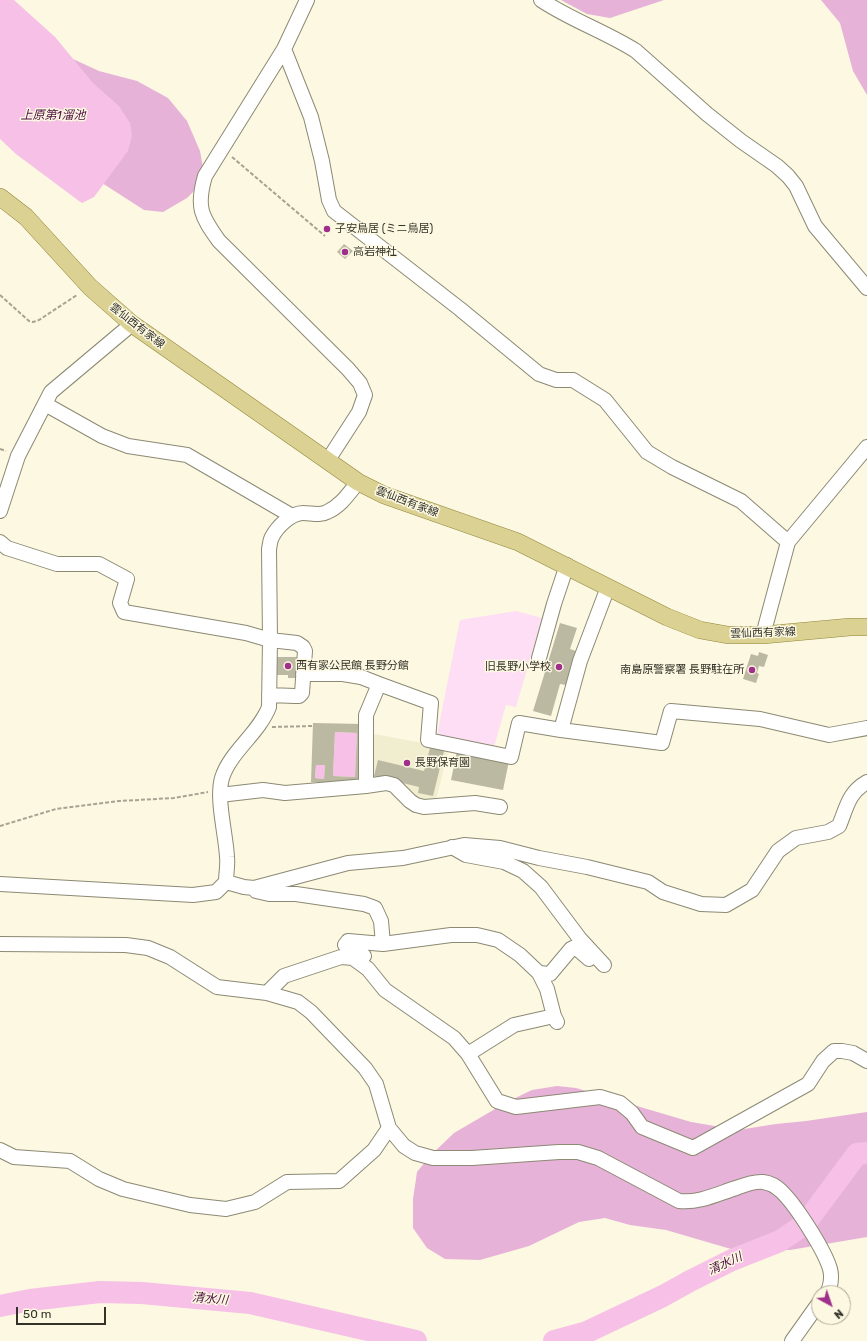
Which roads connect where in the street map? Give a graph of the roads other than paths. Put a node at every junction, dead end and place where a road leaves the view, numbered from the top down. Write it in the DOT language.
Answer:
graph roads {
  1 [pos="307,0"];
  2 [pos="541,0"];
  3 [pos="284,49"];
  4 [pos="0,197"];
  5 [pos="867,288"];
  6 [pos="132,324"];
  7 [pos="45,404"];
  8 [pos="867,447"];
  9 [pos="328,460"];
  10 [pos="358,482"];
  11 [pos="0,511"];
  12 [pos="292,516"];
  13 [pos="0,542"];
  14 [pos="788,542"];
  15 [pos="567,565"];
  16 [pos="608,587"];
  17 [pos="867,627"];
  18 [pos="762,635"];
  19 [pos="270,640"];
  20 [pos="539,658"];
  21 [pos="303,674"];
  22 [pos="379,684"];
  23 [pos="269,695"];
  24 [pos="867,728"];
  25 [pos="561,730"];
  26 [pos="867,782"];
  27 [pos="366,786"];
  28 [pos="220,792"];
  29 [pos="500,807"];
  30 [pos="452,847"];
  31 [pos="226,882"];
  32 [pos="0,884"];
  33 [pos="254,888"];
  34 [pos="0,944"];
  35 [pos="383,944"];
  36 [pos="368,970"];
  37 [pos="539,973"];
  38 [pos="267,993"];
  39 [pos="468,1054"];
  40 [pos="867,1061"];
  41 [pos="389,1128"];
  42 [pos="0,1150"];
  43 [pos="830,1285"];
  44 [pos="811,1314"];
  45 [pos="792,1341"];
  1 -- 3 [label="street"];
  2 -- 5 [label="street"];
  3 -- 9 [label="street"];
  3 -- 14 [label="street"];
  4 -- 6 [label="main road, 雲仙西有家線"];
  6 -- 7 [label="street"];
  6 -- 9 [label="main road, 雲仙西有家線"];
  7 -- 11 [label="street"];
  7 -- 12 [label="street"];
  8 -- 14 [label="street"];
  9 -- 10 [label="main road, 雲仙西有家線"];
  10 -- 12 [label="street"];
  10 -- 15 [label="main road, 雲仙西有家線"];
  12 -- 19 [label="street"];
  13 -- 19 [label="street"];
  14 -- 18 [label="street"];
  15 -- 16 [label="main road, 雲仙西有家線"];
  15 -- 20 [label="street"];
  16 -- 18 [label="main road, 雲仙西有家線"];
  16 -- 25 [label="street"];
  17 -- 18 [label="main road, 雲仙西有家線"];
  19 -- 21 [label="street"];
  19 -- 23 [label="street"];
  21 -- 22 [label="street"];
  21 -- 23 [label="street"];
  22 -- 25 [label="street"];
  22 -- 27 [label="street"];
  23 -- 28 [label="street"];
  24 -- 25 [label="street"];
  26 -- 30 [label="street"];
  27 -- 28 [label="street"];
  27 -- 29 [label="street"];
  28 -- 31 [label="street"];
  30 -- 33 [label="street"];
  30 -- 37 [label="street"];
  31 -- 32 [label="street"];
  31 -- 33 [label="street"];
  33 -- 35 [label="street"];
  34 -- 38 [label="street"];
  35 -- 36 [label="street"];
  35 -- 37 [label="street"];
  36 -- 38 [label="street"];
  36 -- 39 [label="street"];
  37 -- 39 [label="street"];
  38 -- 41 [label="street"];
  39 -- 40 [label="street"];
  41 -- 42 [label="street"];
  41 -- 43 [label="street"];
  44 -- 45 [label="street"];
}
